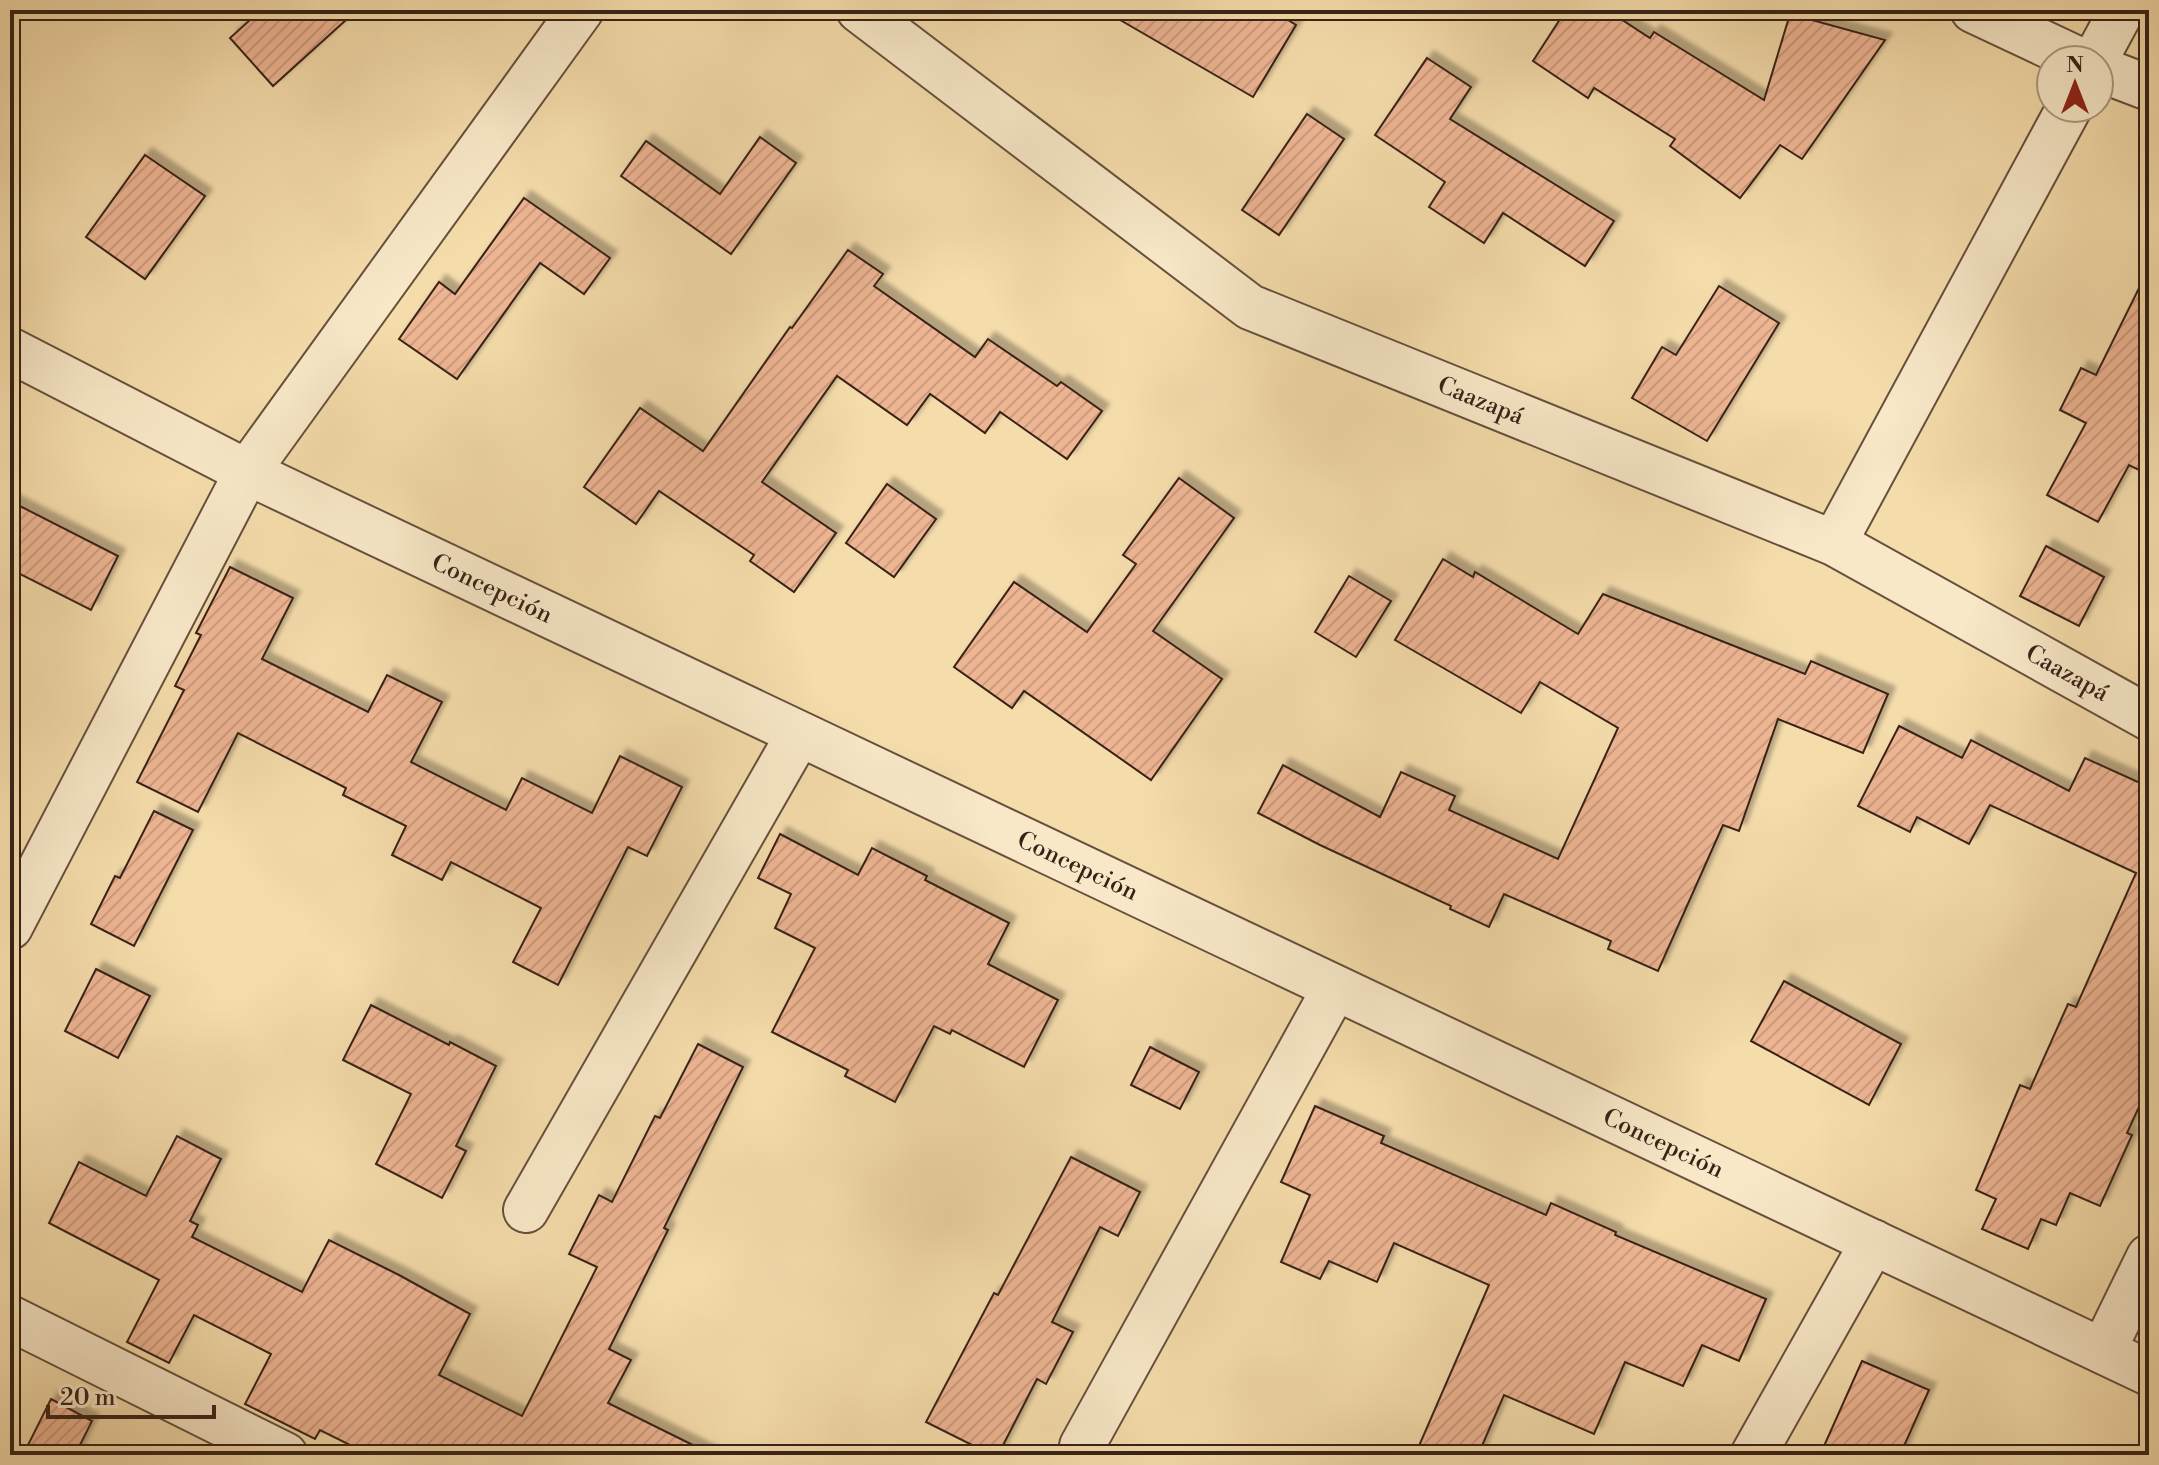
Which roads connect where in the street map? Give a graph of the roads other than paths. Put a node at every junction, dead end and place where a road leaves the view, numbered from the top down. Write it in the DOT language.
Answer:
graph roads {
  1 [pos="581,10"];
  2 [pos="859,10"];
  3 [pos="1973,10"];
  4 [pos="2122,10"];
  5 [pos="2045,44"];
  6 [pos="2104,44"];
  7 [pos="2115,75"];
  8 [pos="2149,88"];
  9 [pos="2060,124"];
  10 [pos="10,350"];
  11 [pos="247,472"];
  12 [pos="1834,543"];
  13 [pos="2149,718"];
  14 [pos="799,734"];
  15 [pos="10,927"];
  16 [pos="1335,988"];
  17 [pos="526,1210"];
  18 [pos="1873,1242"];
  19 [pos="2149,1257"];
  20 [pos="10,1318"];
  21 [pos="2103,1351"];
  22 [pos="2149,1373"];
  23 [pos="1082,1446"];
  24 [pos="285,1455"];
  25 [pos="1753,1455"];
  1 -- 11 [label="street"];
  2 -- 12 [label="street, Caazapá"];
  3 -- 5 [label="street"];
  4 -- 6 [label="street"];
  7 -- 8 [label="street"];
  9 -- 12 [label="street"];
  10 -- 11 [label="street, Concepción"];
  11 -- 14 [label="street, Concepción"];
  11 -- 15 [label="street"];
  12 -- 13 [label="street, Caazapá"];
  14 -- 16 [label="street, Concepción"];
  14 -- 17 [label="street"];
  16 -- 18 [label="street, Concepción"];
  16 -- 23 [label="street"];
  18 -- 21 [label="street, Concepción"];
  18 -- 25 [label="street"];
  19 -- 21 [label="street"];
  20 -- 24 [label="street"];
  21 -- 22 [label="street, Concepción"];
}
